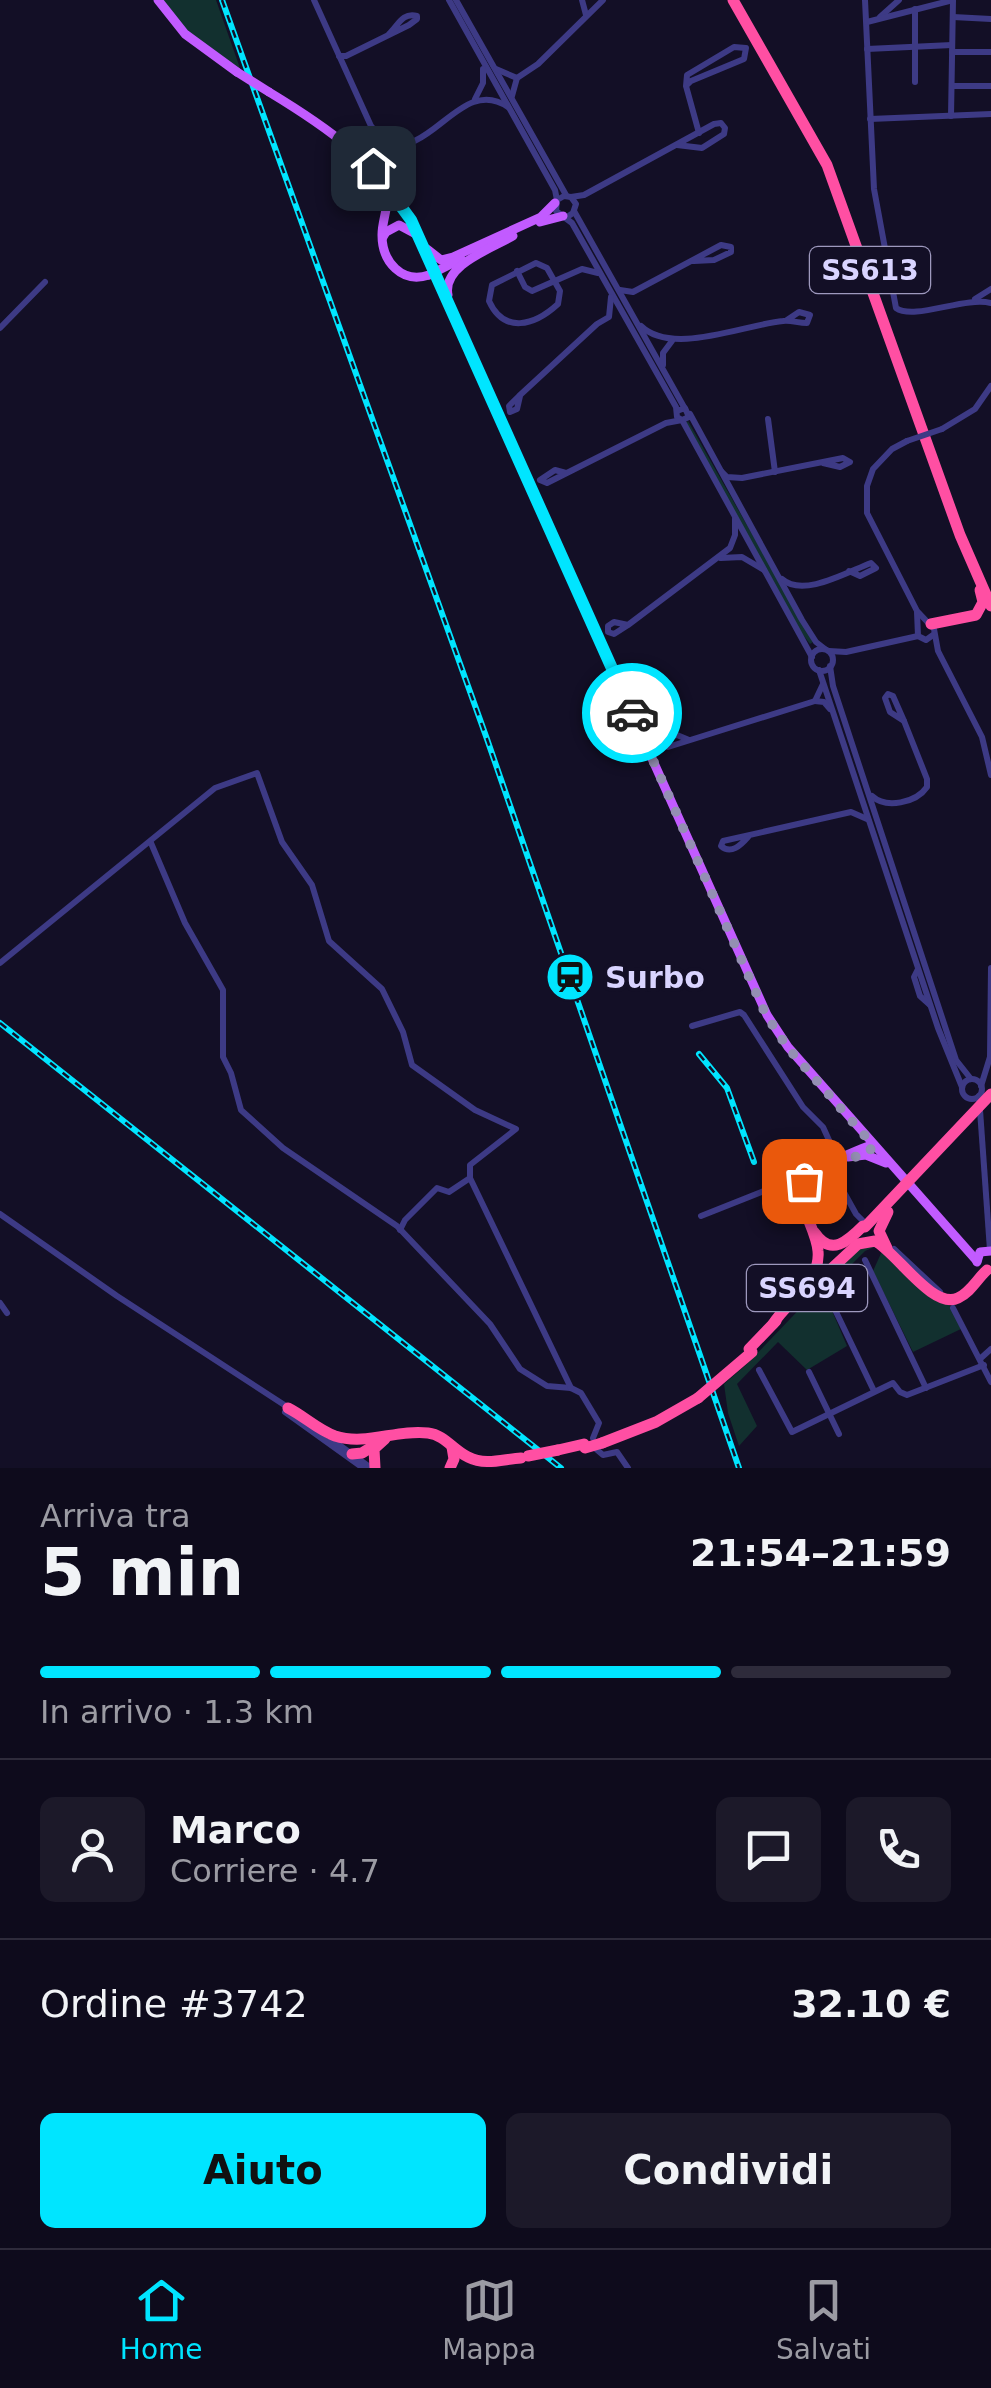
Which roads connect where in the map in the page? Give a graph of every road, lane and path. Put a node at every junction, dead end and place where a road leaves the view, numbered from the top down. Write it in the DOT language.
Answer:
graph roads {
  1 [pos="158,0"];
  2 [pos="314,0"];
  3 [pos="452,0"];
  4 [pos="582,0"];
  5 [pos="603,0"];
  6 [pos="736,0"];
  7 [pos="865,0"];
  8 [pos="899,0"];
  9 [pos="953,0"];
  10 [pos="940,2"];
  11 [pos="915,10"];
  12 [pos="586,17"];
  13 [pos="953,17"];
  14 [pos="879,18"];
  15 [pos="991,19"];
  16 [pos="867,22"];
  17 [pos="389,34"];
  18 [pos="334,43"];
  19 [pos="915,46"];
  20 [pos="952,48"];
  21 [pos="868,49"];
  22 [pos="352,52"];
  23 [pos="991,52"];
  24 [pos="339,56"];
  25 [pos="481,62"];
  26 [pos="492,65"];
  27 [pos="345,68"];
  28 [pos="517,78"];
  29 [pos="915,82"];
  30 [pos="686,86"];
  31 [pos="952,86"];
  32 [pos="991,86"];
  33 [pos="474,100"];
  34 [pos="510,104"];
  35 [pos="991,114"];
  36 [pos="951,116"];
  37 [pos="870,119"];
  38 [pos="699,132"];
  39 [pos="677,145"];
  40 [pos="383,180"];
  41 [pos="584,194"];
  42 [pos="569,196"];
  43 [pos="556,201"];
  44 [pos="575,210"];
  45 [pos="564,216"];
  46 [pos="411,220"];
  47 [pos="513,234"];
  48 [pos="382,240"];
  49 [pos="423,246"];
  50 [pos="587,250"];
  51 [pos="694,261"];
  52 [pos="582,269"];
  53 [pos="517,271"];
  54 [pos="602,277"];
  55 [pos="44,282"];
  56 [pos="555,282"];
  57 [pos="991,289"];
  58 [pos="614,290"];
  59 [pos="633,292"];
  60 [pos="970,301"];
  61 [pos="991,302"];
  62 [pos="627,306"];
  63 [pos="454,316"];
  64 [pos="609,317"];
  65 [pos="787,320"];
  66 [pos="633,325"];
  67 [pos="0,328"];
  68 [pos="674,341"];
  69 [pos="664,373"];
  70 [pos="991,386"];
  71 [pos="520,396"];
  72 [pos="687,411"];
  73 [pos="677,412"];
  74 [pos="768,418"];
  75 [pos="682,420"];
  76 [pos="666,423"];
  77 [pos="823,462"];
  78 [pos="716,466"];
  79 [pos="775,472"];
  80 [pos="566,474"];
  81 [pos="742,478"];
  82 [pos="734,498"];
  83 [pos="732,510"];
  84 [pos="720,558"];
  85 [pos="970,558"];
  86 [pos="849,571"];
  87 [pos="767,572"];
  88 [pos="777,575"];
  89 [pos="802,588"];
  90 [pos="991,595"];
  91 [pos="991,606"];
  92 [pos="991,619"];
  93 [pos="802,620"];
  94 [pos="628,625"];
  95 [pos="926,631"];
  96 [pos="827,650"];
  97 [pos="846,652"];
  98 [pos="812,657"];
  99 [pos="831,664"];
  100 [pos="819,670"];
  101 [pos="824,683"];
  102 [pos="815,701"];
  103 [pos="834,713"];
  104 [pos="904,722"];
  105 [pos="689,740"];
  106 [pos="991,775"];
  107 [pos="863,789"];
  108 [pos="889,804"];
  109 [pos="851,812"];
  110 [pos="870,822"];
  111 [pos="880,827"];
  112 [pos="748,837"];
  113 [pos="151,843"];
  114 [pos="0,963"];
  115 [pos="991,968"];
  116 [pos="692,1026"];
  117 [pos="988,1065"];
  118 [pos="973,1079"];
  119 [pos="962,1086"];
  120 [pos="983,1095"];
  121 [pos="849,1118"];
  122 [pos="873,1145"];
  123 [pos="849,1155"];
  124 [pos="866,1155"];
  125 [pos="989,1159"];
  126 [pos="830,1164"];
  127 [pos="892,1166"];
  128 [pos="814,1171"];
  129 [pos="470,1178"];
  130 [pos="768,1189"];
  131 [pos="798,1190"];
  132 [pos="906,1190"];
  133 [pos="0,1214"];
  134 [pos="701,1216"];
  135 [pos="866,1228"];
  136 [pos="813,1229"];
  137 [pos="400,1230"];
  138 [pos="887,1248"];
  139 [pos="865,1260"];
  140 [pos="984,1264"];
  141 [pos="829,1271"];
  142 [pos="827,1292"];
  143 [pos="944,1296"];
  144 [pos="0,1304"];
  145 [pos="953,1308"];
  146 [pos="7,1313"];
  147 [pos="773,1324"];
  148 [pos="751,1350"];
  149 [pos="990,1351"];
  150 [pos="982,1362"];
  151 [pos="759,1370"];
  152 [pos="809,1372"];
  153 [pos="991,1382"];
  154 [pos="571,1388"];
  155 [pos="926,1388"];
  156 [pos="874,1391"];
  157 [pos="286,1410"];
  158 [pos="829,1412"];
  159 [pos="839,1434"];
  160 [pos="395,1436"];
  161 [pos="364,1439"];
  162 [pos="446,1440"];
  163 [pos="378,1442"];
  164 [pos="594,1444"];
  165 [pos="351,1454"];
  166 [pos="529,1458"];
  167 [pos="363,1468"];
  168 [pos="373,1468"];
  169 [pos="450,1468"];
  170 [pos="476,1468"];
  171 [pos="494,1468"];
  172 [pos="506,1468"];
  173 [pos="628,1468"];
  1 -- 40 [label="main road, bridge"];
  2 -- 18 [label="street"];
  3 -- 25 [label="street"];
  3 -- 26 [label="street"];
  4 -- 12 [label="street"];
  5 -- 12 [label="street"];
  6 -- 85 [label="highway, SS613"];
  6 -- 90 [label="highway, SS613"];
  7 -- 16 [label="street"];
  8 -- 14 [label="street"];
  9 -- 10 [label="street"];
  9 -- 13 [label="street"];
  10 -- 11 [label="street"];
  11 -- 14 [label="street"];
  11 -- 19 [label="street"];
  12 -- 28 [label="street"];
  13 -- 15 [label="street"];
  13 -- 20 [label="street"];
  14 -- 16 [label="street"];
  16 -- 21 [label="street"];
  17 -- 22 [label="street"];
  18 -- 22 [label="street"];
  18 -- 24 [label="street"];
  19 -- 20 [label="street"];
  19 -- 21 [label="street"];
  19 -- 29 [label="street"];
  20 -- 23 [label="street"];
  20 -- 31 [label="street"];
  21 -- 37 [label="street"];
  22 -- 24 [label="street"];
  22 -- 27 [label="street"];
  24 -- 27 [label="street"];
  25 -- 33 [label="street"];
  25 -- 34 [label="street"];
  26 -- 28 [label="street"];
  26 -- 34 [label="street"];
  27 -- 33 [label="street"];
  28 -- 34 [label="street"];
  30 -- 30 [label="street"];
  30 -- 38 [label="street"];
  31 -- 32 [label="street"];
  31 -- 36 [label="street"];
  33 -- 34 [label="street"];
  34 -- 42 [label="street"];
  34 -- 43 [label="street"];
  35 -- 36 [label="street"];
  36 -- 37 [label="street"];
  37 -- 60 [label="street"];
  38 -- 39 [label="street"];
  38 -- 39 [label="street"];
  39 -- 41 [label="street"];
  40 -- 46 [label="main road"];
  40 -- 48 [label="main road"];
  41 -- 42 [label="street"];
  41 -- 44 [label="street"];
  42 -- 43 [label="street"];
  42 -- 44 [label="street"];
  43 -- 45 [label="street"];
  43 -- 47 [label="main road"];
  44 -- 45 [label="street"];
  44 -- 58 [label="street"];
  45 -- 47 [label="main road"];
  45 -- 50 [label="street"];
  46 -- 47 [label="main road"];
  46 -- 49 [label="main road"];
  47 -- 48 [label="main road"];
  47 -- 63 [label="main road"];
  48 -- 49 [label="main road"];
  49 -- 63 [label="main road"];
  50 -- 52 [label="street"];
  50 -- 54 [label="street"];
  51 -- 51 [label="street"];
  51 -- 59 [label="street"];
  52 -- 54 [label="street"];
  52 -- 56 [label="street"];
  53 -- 56 [label="street"];
  53 -- 56 [label="street"];
  53 -- 56 [label="street"];
  54 -- 58 [label="street"];
  55 -- 67 [label="street"];
  57 -- 60 [label="street"];
  57 -- 61 [label="street"];
  58 -- 59 [label="street"];
  58 -- 62 [label="street"];
  58 -- 64 [label="street"];
  58 -- 66 [label="street"];
  59 -- 62 [label="street"];
  60 -- 61 [label="street"];
  62 -- 66 [label="street"];
  63 -- 121 [label="main road"];
  64 -- 66 [label="street"];
  64 -- 71 [label="street"];
  65 -- 68 [label="street"];
  66 -- 68 [label="street"];
  66 -- 69 [label="street"];
  66 -- 73 [label="street"];
  68 -- 69 [label="street"];
  69 -- 72 [label="street"];
  70 -- 95 [label="street, bridge"];
  72 -- 73 [label="street"];
  72 -- 75 [label="street"];
  72 -- 78 [label="street"];
  73 -- 75 [label="street"];
  73 -- 76 [label="street"];
  74 -- 79 [label="street"];
  75 -- 76 [label="street"];
  75 -- 83 [label="street"];
  76 -- 80 [label="street"];
  77 -- 79 [label="street"];
  78 -- 81 [label="street"];
  78 -- 82 [label="street"];
  79 -- 81 [label="street"];
  81 -- 82 [label="street"];
  82 -- 88 [label="street"];
  83 -- 84 [label="street"];
  83 -- 87 [label="street"];
  84 -- 87 [label="street"];
  84 -- 94 [label="street"];
  85 -- 91 [label="highway, SS613"];
  85 -- 95 [label="highway"];
  86 -- 89 [label="street"];
  87 -- 98 [label="street"];
  88 -- 89 [label="street"];
  88 -- 93 [label="street"];
  89 -- 93 [label="street"];
  92 -- 95 [label="highway"];
  93 -- 96 [label="street"];
  95 -- 97 [label="street"];
  95 -- 106 [label="street"];
  96 -- 97 [label="street"];
  96 -- 98 [label="street"];
  96 -- 99 [label="street"];
  97 -- 99 [label="street"];
  98 -- 100 [label="street"];
  99 -- 100 [label="street"];
  99 -- 107 [label="street"];
  100 -- 101 [label="street"];
  101 -- 102 [label="street"];
  101 -- 103 [label="street"];
  102 -- 103 [label="street"];
  102 -- 105 [label="street"];
  103 -- 107 [label="street"];
  104 -- 108 [label="street"];
  107 -- 108 [label="street"];
  107 -- 109 [label="street"];
  107 -- 110 [label="street"];
  107 -- 111 [label="street"];
  108 -- 111 [label="street"];
  109 -- 110 [label="street"];
  109 -- 112 [label="street"];
  110 -- 119 [label="street"];
  111 -- 118 [label="street"];
  113 -- 114 [label="street"];
  113 -- 129 [label="street"];
  113 -- 137 [label="street"];
  115 -- 117 [label="street"];
  116 -- 126 [label="street"];
  117 -- 118 [label="street"];
  117 -- 120 [label="street"];
  118 -- 119 [label="street"];
  118 -- 120 [label="street"];
  119 -- 120 [label="street"];
  120 -- 125 [label="street"];
  120 -- 132 [label="highway, SS694, bridge"];
  120 -- 135 [label="highway, SS694, bridge"];
  121 -- 122 [label="main road"];
  121 -- 123 [label="main road"];
  122 -- 123 [label="main road"];
  122 -- 124 [label="main road"];
  122 -- 127 [label="main road"];
  123 -- 124 [label="main road"];
  123 -- 126 [label="main road"];
  124 -- 127 [label="main road"];
  125 -- 140 [label="street"];
  126 -- 128 [label="main road"];
  126 -- 143 [label="street"];
  127 -- 140 [label="main road"];
  128 -- 131 [label="highway"];
  129 -- 137 [label="street"];
  129 -- 154 [label="street"];
  130 -- 131 [label="highway"];
  130 -- 134 [label="street"];
  131 -- 136 [label="highway"];
  132 -- 135 [label="highway, SS694, bridge"];
  132 -- 138 [label="highway, bridge"];
  133 -- 157 [label="street"];
  135 -- 136 [label="highway"];
  135 -- 141 [label="highway, SS694"];
  135 -- 147 [label="highway, SS694"];
  136 -- 147 [label="highway"];
  137 -- 154 [label="street"];
  138 -- 140 [label="highway"];
  138 -- 141 [label="highway"];
  139 -- 155 [label="street"];
  141 -- 148 [label="highway, SS694"];
  142 -- 156 [label="street"];
  144 -- 146 [label="street"];
  145 -- 150 [label="street"];
  147 -- 148 [label="highway, SS694"];
  148 -- 164 [label="highway, SS694, bridge"];
  149 -- 150 [label="street"];
  150 -- 153 [label="street"];
  150 -- 155 [label="street"];
  151 -- 158 [label="street"];
  152 -- 158 [label="street"];
  154 -- 164 [label="street"];
  155 -- 156 [label="street"];
  156 -- 158 [label="street"];
  157 -- 161 [label="highway"];
  157 -- 165 [label="street"];
  157 -- 167 [label="street"];
  158 -- 159 [label="street"];
  160 -- 161 [label="highway"];
  160 -- 162 [label="highway"];
  160 -- 163 [label="highway"];
  161 -- 165 [label="highway"];
  162 -- 166 [label="highway"];
  162 -- 169 [label="highway"];
  163 -- 165 [label="highway"];
  163 -- 168 [label="highway"];
  164 -- 166 [label="highway, SS694, bridge"];
  164 -- 173 [label="street"];
  165 -- 168 [label="street"];
  166 -- 170 [label="highway, SS694"];
  166 -- 171 [label="highway, SS694"];
  166 -- 172 [label="highway"];
}
